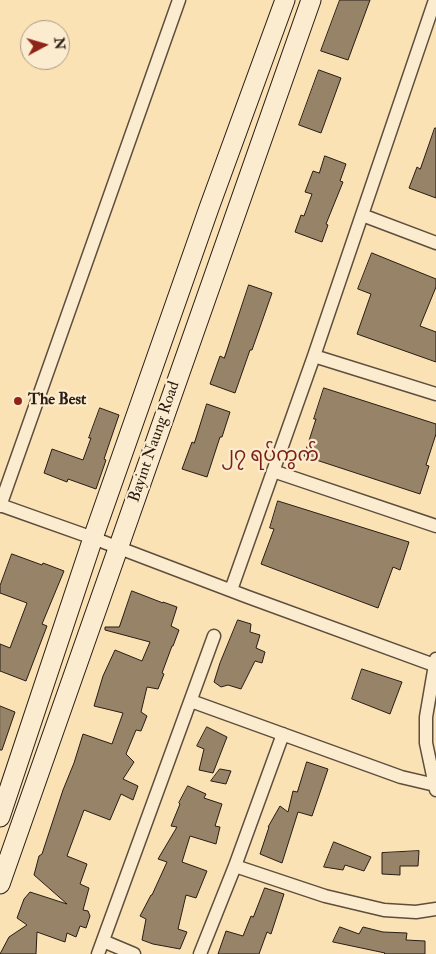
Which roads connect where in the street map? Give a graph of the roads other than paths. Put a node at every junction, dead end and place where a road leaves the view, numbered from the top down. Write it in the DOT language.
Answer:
graph roads {
  1 [pos="179,0"];
  2 [pos="285,0"];
  3 [pos="311,0"];
  4 [pos="435,0"];
  5 [pos="362,215"];
  6 [pos="436,243"];
  7 [pos="190,262"];
  8 [pos="215,272"];
  9 [pos="314,356"];
  10 [pos="436,394"];
  11 [pos="273,471"];
  12 [pos="0,505"];
  13 [pos="436,526"];
  14 [pos="93,538"];
  15 [pos="118,547"];
  16 [pos="231,590"];
  17 [pos="214,636"];
  18 [pos="435,662"];
  19 [pos="191,701"];
  20 [pos="282,734"];
  21 [pos="436,788"];
  22 [pos="0,817"];
  23 [pos="235,866"];
  24 [pos="0,884"];
  25 [pos="436,909"];
  26 [pos="103,941"];
  27 [pos="98,954"];
  28 [pos="134,954"];
  29 [pos="200,954"];
  1 -- 12 [label="street"];
  2 -- 7 [label="main road, Bayint Naung Road"];
  3 -- 8 [label="main road, Bayint Naung Road"];
  4 -- 5 [label="street"];
  5 -- 6 [label="street"];
  5 -- 9 [label="street"];
  7 -- 8 [label="main road"];
  7 -- 14 [label="main road, Bayint Naung Road"];
  8 -- 15 [label="main road, Bayint Naung Road"];
  9 -- 10 [label="street"];
  9 -- 11 [label="street"];
  11 -- 13 [label="street"];
  11 -- 16 [label="street"];
  12 -- 14 [label="street"];
  14 -- 15 [label="street"];
  14 -- 22 [label="main road, Bayint Naung Road"];
  15 -- 16 [label="street"];
  15 -- 24 [label="main road, Bayint Naung Road"];
  16 -- 18 [label="street"];
  17 -- 19 [label="street"];
  18 -- 21 [label="street"];
  19 -- 20 [label="street"];
  19 -- 26 [label="street"];
  20 -- 21 [label="street"];
  20 -- 23 [label="street"];
  23 -- 25 [label="street"];
  23 -- 29 [label="street"];
  26 -- 27 [label="street"];
  26 -- 28 [label="street"];
}
